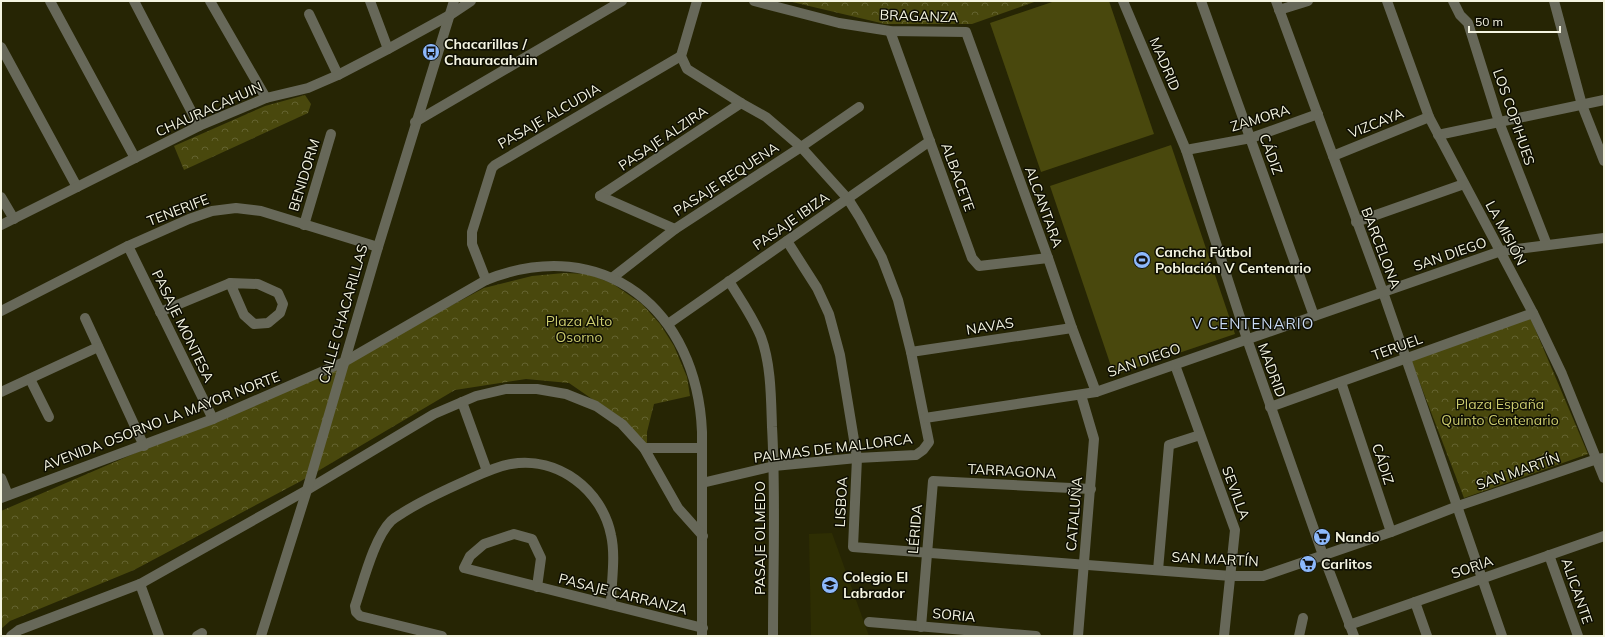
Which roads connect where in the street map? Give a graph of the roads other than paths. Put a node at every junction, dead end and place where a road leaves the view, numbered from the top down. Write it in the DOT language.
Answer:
graph roads {
  1 [pos="50,1"];
  2 [pos="134,1"];
  3 [pos="210,1"];
  4 [pos="370,1"];
  5 [pos="454,1"];
  6 [pos="471,1"];
  7 [pos="622,1"];
  8 [pos="697,1"];
  9 [pos="754,1"];
  10 [pos="1123,1"];
  11 [pos="1201,1"];
  12 [pos="1308,1"];
  13 [pos="1387,1"];
  14 [pos="1453,1"];
  15 [pos="1554,1"];
  16 [pos="1277,6"];
  17 [pos="309,14"];
  18 [pos="450,15"];
  19 [pos="890,31"];
  20 [pos="966,32"];
  21 [pos="1,47"];
  22 [pos="388,49"];
  23 [pos="681,56"];
  24 [pos="338,75"];
  25 [pos="266,98"];
  26 [pos="1604,100"];
  27 [pos="741,103"];
  28 [pos="1582,105"];
  29 [pos="859,106"];
  30 [pos="1318,114"];
  31 [pos="1429,117"];
  32 [pos="416,122"];
  33 [pos="1499,122"];
  34 [pos="200,126"];
  35 [pos="331,134"];
  36 [pos="1438,134"];
  37 [pos="1251,138"];
  38 [pos="930,142"];
  39 [pos="801,147"];
  40 [pos="1186,150"];
  41 [pos="1333,156"];
  42 [pos="135,158"];
  43 [pos="1604,161"];
  44 [pos="1464,184"];
  45 [pos="78,187"];
  46 [pos="1,196"];
  47 [pos="848,199"];
  48 [pos="14,219"];
  49 [pos="1356,222"];
  50 [pos="304,224"];
  51 [pos="1,225"];
  52 [pos="675,229"];
  53 [pos="1604,238"];
  54 [pos="787,241"];
  55 [pos="1547,245"];
  56 [pos="128,246"];
  57 [pos="378,247"];
  58 [pos="1501,251"];
  59 [pos="1048,258"];
  60 [pos="612,278"];
  61 [pos="486,280"];
  62 [pos="729,281"];
  63 [pos="230,283"];
  64 [pos="1383,292"];
  65 [pos="1,311"];
  66 [pos="160,312"];
  67 [pos="1533,312"];
  68 [pos="1314,316"];
  69 [pos="85,318"];
  70 [pos="668,324"];
  71 [pos="1072,328"];
  72 [pos="1246,340"];
  73 [pos="98,347"];
  74 [pos="911,352"];
  75 [pos="1407,358"];
  76 [pos="344,362"];
  77 [pos="1175,365"];
  78 [pos="30,378"];
  79 [pos="1341,382"];
  80 [pos="1,392"];
  81 [pos="1096,392"];
  82 [pos="1081,396"];
  83 [pos="462,402"];
  84 [pos="1270,407"];
  85 [pos="49,417"];
  86 [pos="925,418"];
  87 [pos="213,419"];
  88 [pos="1200,435"];
  89 [pos="144,446"];
  90 [pos="644,448"];
  91 [pos="701,448"];
  92 [pos="857,458"];
  93 [pos="1600,458"];
  94 [pos="774,466"];
  95 [pos="487,471"];
  96 [pos="1,478"];
  97 [pos="1604,478"];
  98 [pos="932,481"];
  99 [pos="702,483"];
  100 [pos="1091,489"];
  101 [pos="307,490"];
  102 [pos="5,497"];
  103 [pos="1458,506"];
  104 [pos="1391,532"];
  105 [pos="703,536"];
  106 [pos="1604,536"];
  107 [pos="853,547"];
  108 [pos="927,552"];
  109 [pos="1323,555"];
  110 [pos="1549,555"];
  111 [pos="1084,565"];
  112 [pos="1158,570"];
  113 [pos="1231,576"];
  114 [pos="1482,579"];
  115 [pos="140,584"];
  116 [pos="537,587"];
  117 [pos="1415,602"];
  118 [pos="611,605"];
  119 [pos="1303,618"];
  120 [pos="869,622"];
  121 [pos="1349,625"];
  122 [pos="921,627"];
  123 [pos="703,632"];
  124 [pos="938,632"];
  125 [pos="426,634"];
  126 [pos="1006,635"];
  127 [pos="11,636"];
  128 [pos="159,636"];
  129 [pos="261,636"];
  130 [pos="442,636"];
  131 [pos="773,636"];
  132 [pos="1036,636"];
  133 [pos="1078,636"];
  134 [pos="1224,636"];
  135 [pos="1299,636"];
  136 [pos="1354,636"];
  137 [pos="1427,636"];
  138 [pos="1502,636"];
  139 [pos="1578,636"];
  1 -- 42 [label="street"];
  2 -- 34 [label="street"];
  3 -- 25 [label="street"];
  4 -- 22 [label="street"];
  5 -- 18 [label="street, CALLE CHACARILLAS"];
  6 -- 18 [label="street, CHAURACAHUIN"];
  7 -- 32 [label="street"];
  8 -- 23 [label="street"];
  9 -- 19 [label="street, BRAGANZA"];
  10 -- 40 [label="street, MADRID"];
  11 -- 37 [label="street, CÁDIZ"];
  12 -- 16 [label="street"];
  13 -- 31 [label="street, LA MISIÓN"];
  14 -- 33 [label="street, LOS COPIHUES"];
  15 -- 28 [label="street"];
  16 -- 30 [label="street, BARCELONA"];
  17 -- 24 [label="street"];
  18 -- 22 [label="street, CHAURACAHUIN"];
  18 -- 32 [label="street, CALLE CHACARILLAS"];
  19 -- 20 [label="street, BRAGANZA"];
  19 -- 38 [label="street, ALBACETE"];
  20 -- 59 [label="street, ALCANTARA"];
  21 -- 45 [label="street"];
  22 -- 24 [label="street, CHAURACAHUIN"];
  23 -- 27 [label="street, PALMAS DE MALLORCA"];
  23 -- 61 [label="street, PASAJE ALCUDIA"];
  24 -- 25 [label="street, CHAURACAHUIN"];
  25 -- 34 [label="street, CHAURACAHUIN"];
  26 -- 28 [label="street"];
  27 -- 39 [label="street, PALMAS DE MALLORCA"];
  27 -- 52 [label="street, PASAJE ALZIRA"];
  28 -- 33 [label="street"];
  28 -- 43 [label="street"];
  29 -- 39 [label="street, PASAJE REQUENA"];
  30 -- 37 [label="street, ZAMORA"];
  30 -- 41 [label="street, BARCELONA"];
  31 -- 36 [label="street, LA MISIÓN"];
  31 -- 41 [label="street, VIZCAYA"];
  32 -- 57 [label="street, CALLE CHACARILLAS"];
  33 -- 36 [label="street"];
  33 -- 55 [label="street, LOS COPIHUES"];
  34 -- 42 [label="street, CHAURACAHUIN"];
  35 -- 50 [label="street, BENIDORM"];
  36 -- 44 [label="street, LA MISIÓN"];
  37 -- 40 [label="street, ZAMORA"];
  37 -- 68 [label="street, CÁDIZ"];
  38 -- 47 [label="street, PASAJE IBIZA"];
  38 -- 59 [label="street, ALBACETE"];
  39 -- 47 [label="street, PALMAS DE MALLORCA"];
  39 -- 52 [label="street, PASAJE REQUENA"];
  40 -- 72 [label="street, MADRID"];
  41 -- 49 [label="street, BARCELONA"];
  42 -- 45 [label="street, CHAURACAHUIN"];
  44 -- 49 [label="street"];
  44 -- 58 [label="street, LA MISIÓN"];
  45 -- 48 [label="street, CHAURACAHUIN"];
  46 -- 48 [label="street"];
  47 -- 54 [label="street, PASAJE IBIZA"];
  47 -- 74 [label="street, PALMAS DE MALLORCA"];
  48 -- 51 [label="street, CHAURACAHUIN"];
  49 -- 64 [label="street, BARCELONA"];
  50 -- 56 [label="street, TENERIFE"];
  50 -- 57 [label="street, TENERIFE"];
  52 -- 60 [label="street, PASAJE REQUENA"];
  53 -- 55 [label="street, SAN DIEGO"];
  54 -- 62 [label="street, PASAJE IBIZA"];
  54 -- 92 [label="street, LISBOA"];
  55 -- 58 [label="street, SAN DIEGO"];
  56 -- 65 [label="street, TENERIFE"];
  56 -- 66 [label="street, PASAJE MONTESA"];
  57 -- 76 [label="street, CALLE CHACARILLAS"];
  58 -- 64 [label="street, SAN DIEGO"];
  58 -- 67 [label="street, LA MISIÓN"];
  59 -- 71 [label="street, ALCANTARA"];
  60 -- 61 [label="street, AVENIDA OSORNO LA MAYOR NORTE"];
  60 -- 70 [label="street, AVENIDA OSORNO LA MAYOR NORTE"];
  61 -- 76 [label="street, AVENIDA OSORNO LA MAYOR NORTE"];
  62 -- 70 [label="street, PASAJE IBIZA"];
  62 -- 94 [label="street, PASAJE OLMEDO"];
  63 -- 63 [label="street"];
  63 -- 66 [label="street"];
  64 -- 68 [label="street, SAN DIEGO"];
  64 -- 75 [label="street, BARCELONA"];
  66 -- 87 [label="street, PASAJE MONTESA"];
  67 -- 75 [label="street, TERUEL"];
  67 -- 93 [label="street, LA MISIÓN"];
  68 -- 72 [label="street, SAN DIEGO"];
  69 -- 73 [label="street"];
  70 -- 91 [label="street, AVENIDA OSORNO LA MAYOR NORTE"];
  71 -- 74 [label="street, NAVAS"];
  71 -- 81 [label="street, ALCANTARA"];
  72 -- 77 [label="street, SAN DIEGO"];
  72 -- 84 [label="street, MADRID"];
  73 -- 78 [label="street"];
  73 -- 89 [label="street"];
  74 -- 86 [label="street, PALMAS DE MALLORCA"];
  75 -- 79 [label="street, TERUEL"];
  75 -- 103 [label="street, BARCELONA"];
  76 -- 87 [label="street, AVENIDA OSORNO LA MAYOR NORTE"];
  76 -- 101 [label="street, CALLE CHACARILLAS"];
  77 -- 81 [label="street, SAN DIEGO"];
  77 -- 88 [label="street, SEVILLA"];
  78 -- 80 [label="street"];
  78 -- 85 [label="street"];
  79 -- 84 [label="street, TERUEL"];
  79 -- 104 [label="street, CÁDIZ"];
  81 -- 82 [label="street, SAN DIEGO"];
  82 -- 86 [label="street, SAN DIEGO"];
  82 -- 100 [label="street, CATALUÑA"];
  83 -- 90 [label="street"];
  83 -- 95 [label="street"];
  83 -- 101 [label="street"];
  84 -- 109 [label="street, MADRID"];
  86 -- 92 [label="street, PALMAS DE MALLORCA"];
  87 -- 89 [label="street, AVENIDA OSORNO LA MAYOR NORTE"];
  88 -- 112 [label="street"];
  88 -- 113 [label="street, SEVILLA"];
  89 -- 102 [label="street, AVENIDA OSORNO LA MAYOR NORTE"];
  90 -- 91 [label="street"];
  90 -- 105 [label="street"];
  91 -- 99 [label="street, AVENIDA OSORNO LA MAYOR NORTE"];
  92 -- 94 [label="street, PALMAS DE MALLORCA"];
  92 -- 107 [label="street, LISBOA"];
  93 -- 97 [label="street, LA MISIÓN"];
  93 -- 103 [label="street, SAN MARTÍN"];
  94 -- 99 [label="street, PALMAS DE MALLORCA"];
  94 -- 131 [label="street, PASAJE OLMEDO"];
  95 -- 118 [label="street"];
  95 -- 125 [label="street"];
  96 -- 102 [label="street"];
  98 -- 100 [label="street, TARRAGONA"];
  98 -- 108 [label="street, LÉRIDA"];
  99 -- 105 [label="street, AVENIDA OSORNO LA MAYOR NORTE"];
  100 -- 111 [label="street, CATALUÑA"];
  101 -- 115 [label="street"];
  101 -- 129 [label="street, CALLE CHACARILLAS"];
  103 -- 104 [label="street, SAN MARTÍN"];
  103 -- 114 [label="street, BARCELONA"];
  104 -- 109 [label="street, SAN MARTÍN"];
  105 -- 123 [label="street, AVENIDA OSORNO LA MAYOR NORTE"];
  106 -- 110 [label="street, SORIA"];
  107 -- 108 [label="street, SAN MARTÍN"];
  108 -- 111 [label="street, SAN MARTÍN"];
  108 -- 122 [label="street, LÉRIDA"];
  109 -- 113 [label="street, SAN MARTÍN"];
  109 -- 121 [label="street, MADRID"];
  110 -- 114 [label="street, SORIA"];
  110 -- 139 [label="street, ALICANTE"];
  111 -- 112 [label="street, SAN MARTÍN"];
  111 -- 133 [label="street, CATALUÑA"];
  112 -- 113 [label="street, SAN MARTÍN"];
  113 -- 134 [label="street, SEVILLA"];
  114 -- 117 [label="street, SORIA"];
  114 -- 138 [label="street, BARCELONA"];
  115 -- 127 [label="street"];
  115 -- 128 [label="street"];
  116 -- 116 [label="street, PASAJE CARRANZA"];
  116 -- 118 [label="street, PASAJE CARRANZA"];
  117 -- 121 [label="street, SORIA"];
  117 -- 137 [label="street"];
  118 -- 123 [label="street, PASAJE CARRANZA"];
  119 -- 135 [label="street"];
  120 -- 122 [label="street, SORIA"];
  121 -- 136 [label="street, MADRID"];
  122 -- 124 [label="street, SORIA"];
  124 -- 126 [label="street, SORIA"];
  125 -- 130 [label="street"];
  126 -- 132 [label="street, SORIA"];
}
